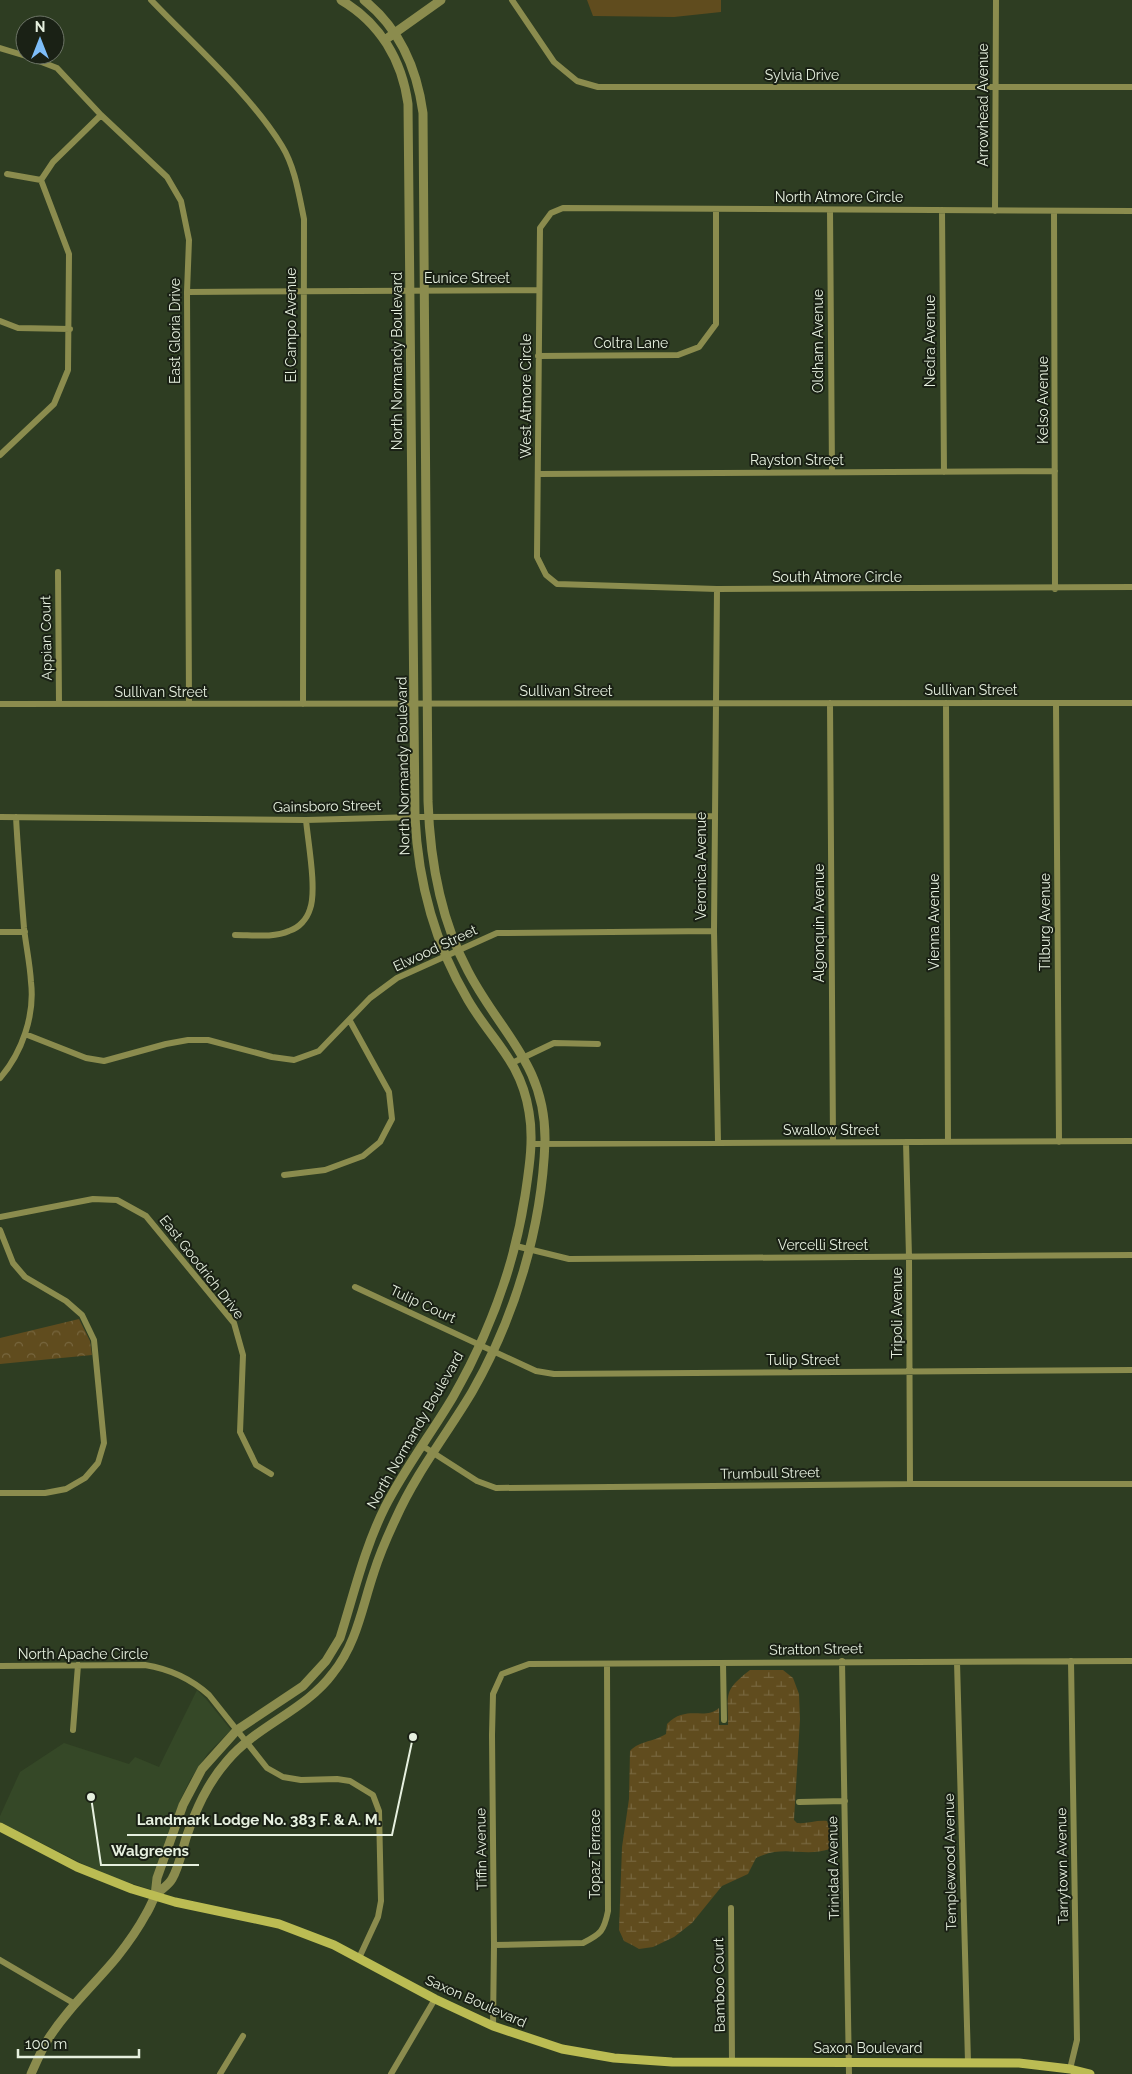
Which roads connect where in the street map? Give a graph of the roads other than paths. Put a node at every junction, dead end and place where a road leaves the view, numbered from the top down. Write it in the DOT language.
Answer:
graph roads {
  1 [pos="151,0"];
  2 [pos="341,0"];
  3 [pos="364,0"];
  4 [pos="441,0"];
  5 [pos="512,0"];
  6 [pos="996,0"];
  7 [pos="394,34"];
  8 [pos="385,40"];
  9 [pos="0,48"];
  10 [pos="996,88"];
  11 [pos="1132,88"];
  12 [pos="101,115"];
  13 [pos="7,174"];
  14 [pos="41,180"];
  15 [pos="716,209"];
  16 [pos="830,210"];
  17 [pos="942,210"];
  18 [pos="995,211"];
  19 [pos="1054,211"];
  20 [pos="1132,211"];
  21 [pos="548,217"];
  22 [pos="410,290"];
  23 [pos="425,290"];
  24 [pos="538,290"];
  25 [pos="303,291"];
  26 [pos="187,292"];
  27 [pos="0,321"];
  28 [pos="70,329"];
  29 [pos="538,356"];
  30 [pos="0,455"];
  31 [pos="1055,471"];
  32 [pos="832,472"];
  33 [pos="944,472"];
  34 [pos="539,474"];
  35 [pos="58,572"];
  36 [pos="546,575"];
  37 [pos="1132,587"];
  38 [pos="717,589"];
  39 [pos="1055,589"];
  40 [pos="716,703"];
  41 [pos="830,703"];
  42 [pos="946,703"];
  43 [pos="1056,703"];
  44 [pos="1132,703"];
  45 [pos="0,704"];
  46 [pos="59,704"];
  47 [pos="189,704"];
  48 [pos="303,704"];
  49 [pos="414,704"];
  50 [pos="428,704"];
  51 [pos="714,816"];
  52 [pos="0,817"];
  53 [pos="16,817"];
  54 [pos="415,817"];
  55 [pos="429,817"];
  56 [pos="306,820"];
  57 [pos="0,932"];
  58 [pos="24,932"];
  59 [pos="714,932"];
  60 [pos="235,935"];
  61 [pos="458,951"];
  62 [pos="446,956"];
  63 [pos="350,1021"];
  64 [pos="25,1034"];
  65 [pos="598,1044"];
  66 [pos="524,1057"];
  67 [pos="512,1062"];
  68 [pos="0,1078"];
  69 [pos="1132,1141"];
  70 [pos="718,1142"];
  71 [pos="833,1142"];
  72 [pos="906,1142"];
  73 [pos="948,1142"];
  74 [pos="1059,1142"];
  75 [pos="544,1143"];
  76 [pos="531,1144"];
  77 [pos="284,1175"];
  78 [pos="0,1217"];
  79 [pos="0,1230"];
  80 [pos="516,1246"];
  81 [pos="529,1249"];
  82 [pos="1132,1255"];
  83 [pos="909,1257"];
  84 [pos="355,1287"];
  85 [pos="480,1345"];
  86 [pos="493,1350"];
  87 [pos="1132,1370"];
  88 [pos="909,1372"];
  89 [pos="421,1445"];
  90 [pos="432,1454"];
  91 [pos="271,1474"];
  92 [pos="910,1484"];
  93 [pos="1132,1484"];
  94 [pos="0,1493"];
  95 [pos="842,1661"];
  96 [pos="1071,1661"];
  97 [pos="1132,1661"];
  98 [pos="957,1662"];
  99 [pos="723,1663"];
  100 [pos="78,1665"];
  101 [pos="607,1665"];
  102 [pos="0,1666"];
  103 [pos="502,1674"];
  104 [pos="724,1720"];
  105 [pos="73,1730"];
  106 [pos="237,1730"];
  107 [pos="246,1742"];
  108 [pos="845,1801"];
  109 [pos="799,1802"];
  110 [pos="0,1827"];
  111 [pos="156,1896"];
  112 [pos="731,1908"];
  113 [pos="494,1945"];
  114 [pos="359,1958"];
  115 [pos="0,1960"];
  116 [pos="435,1999"];
  117 [pos="75,2004"];
  118 [pos="493,2026"];
  119 [pos="243,2036"];
  120 [pos="849,2061"];
  121 [pos="732,2062"];
  122 [pos="968,2062"];
  123 [pos="1070,2069"];
  124 [pos="31,2074"];
  125 [pos="220,2074"];
  126 [pos="391,2074"];
  127 [pos="850,2074"];
  128 [pos="1090,2074"];
  1 -- 25 [label="street, El Campo Avenue"];
  2 -- 8 [label="street, North Normandy Boulevard"];
  3 -- 7 [label="street, North Normandy Boulevard"];
  4 -- 7 [label="street"];
  5 -- 10 [label="street, Sylvia Drive"];
  6 -- 10 [label="street, Arrowhead Avenue"];
  7 -- 8 [label="street"];
  7 -- 23 [label="street, North Normandy Boulevard"];
  8 -- 22 [label="street, North Normandy Boulevard"];
  9 -- 12 [label="street, East Gloria Drive"];
  10 -- 11 [label="street, Sylvia Drive"];
  10 -- 18 [label="street, Arrowhead Avenue"];
  12 -- 14 [label="street"];
  12 -- 26 [label="street, East Gloria Drive"];
  13 -- 14 [label="street"];
  14 -- 28 [label="street"];
  15 -- 16 [label="street, North Atmore Circle"];
  15 -- 21 [label="street, North Atmore Circle"];
  15 -- 29 [label="street, Coltra Lane"];
  16 -- 17 [label="street, North Atmore Circle"];
  16 -- 32 [label="street, Oldham Avenue"];
  17 -- 18 [label="street, North Atmore Circle"];
  17 -- 33 [label="street, Nedra Avenue"];
  18 -- 19 [label="street, North Atmore Circle"];
  19 -- 20 [label="street, North Atmore Circle"];
  19 -- 31 [label="street, Kelso Avenue"];
  21 -- 24 [label="street, West Atmore Circle"];
  22 -- 23 [label="street, Eunice Street"];
  22 -- 25 [label="street, Eunice Street"];
  22 -- 49 [label="street, North Normandy Boulevard"];
  23 -- 24 [label="street, Eunice Street"];
  23 -- 50 [label="street, North Normandy Boulevard"];
  24 -- 29 [label="street, West Atmore Circle"];
  25 -- 26 [label="street, Eunice Street"];
  25 -- 48 [label="street, El Campo Avenue"];
  26 -- 47 [label="street, East Gloria Drive"];
  27 -- 28 [label="street"];
  28 -- 30 [label="street"];
  29 -- 34 [label="street, West Atmore Circle"];
  31 -- 33 [label="street, Rayston Street"];
  31 -- 39 [label="street, Kelso Avenue"];
  32 -- 33 [label="street, Rayston Street"];
  32 -- 34 [label="street, Rayston Street"];
  34 -- 36 [label="street, West Atmore Circle"];
  35 -- 46 [label="street, Appian Court"];
  36 -- 38 [label="street, South Atmore Circle"];
  37 -- 39 [label="street, South Atmore Circle"];
  38 -- 39 [label="street, South Atmore Circle"];
  38 -- 40 [label="street, Veronica Avenue"];
  40 -- 41 [label="street, Sullivan Street"];
  40 -- 50 [label="street, Sullivan Street"];
  40 -- 51 [label="street, Veronica Avenue"];
  41 -- 42 [label="street, Sullivan Street"];
  41 -- 71 [label="street, Algonquin Avenue"];
  42 -- 43 [label="street, Sullivan Street"];
  42 -- 73 [label="street, Vienna Avenue"];
  43 -- 44 [label="street, Sullivan Street"];
  43 -- 74 [label="street, Tilburg Avenue"];
  45 -- 46 [label="street, Sullivan Street"];
  46 -- 47 [label="street, Sullivan Street"];
  47 -- 48 [label="street, Sullivan Street"];
  48 -- 49 [label="street, Sullivan Street"];
  49 -- 50 [label="street, Sullivan Street"];
  49 -- 54 [label="street, North Normandy Boulevard"];
  50 -- 55 [label="street, North Normandy Boulevard"];
  51 -- 55 [label="street, Gainsboro Street"];
  51 -- 59 [label="street, Veronica Avenue"];
  52 -- 53 [label="street, Gainsboro Street"];
  53 -- 56 [label="street, Gainsboro Street"];
  53 -- 58 [label="street"];
  54 -- 55 [label="street, Gainsboro Street"];
  54 -- 56 [label="street, Gainsboro Street"];
  54 -- 62 [label="street, North Normandy Boulevard"];
  55 -- 61 [label="street, North Normandy Boulevard"];
  56 -- 60 [label="street"];
  57 -- 58 [label="street"];
  58 -- 64 [label="street"];
  59 -- 61 [label="street, Elwood Street"];
  59 -- 70 [label="street, Veronica Avenue"];
  61 -- 62 [label="street, Elwood Street"];
  61 -- 66 [label="street, North Normandy Boulevard"];
  62 -- 63 [label="street, Elwood Street"];
  62 -- 67 [label="street, North Normandy Boulevard"];
  63 -- 64 [label="street, Elwood Street"];
  63 -- 77 [label="street"];
  64 -- 68 [label="street"];
  65 -- 66 [label="street"];
  66 -- 67 [label="street"];
  66 -- 75 [label="street, North Normandy Boulevard"];
  67 -- 76 [label="street, North Normandy Boulevard"];
  69 -- 74 [label="street, Swallow Street"];
  70 -- 71 [label="street, Swallow Street"];
  70 -- 75 [label="street, Swallow Street"];
  71 -- 72 [label="street, Swallow Street"];
  72 -- 73 [label="street, Swallow Street"];
  72 -- 83 [label="street, Tripoli Avenue"];
  73 -- 74 [label="street, Swallow Street"];
  75 -- 76 [label="street, Swallow Street"];
  75 -- 81 [label="street, North Normandy Boulevard"];
  76 -- 80 [label="street, North Normandy Boulevard"];
  78 -- 91 [label="street, East Goodrich Drive"];
  79 -- 94 [label="street"];
  80 -- 81 [label="street, Vercelli Street"];
  80 -- 85 [label="street, North Normandy Boulevard"];
  81 -- 83 [label="street, Vercelli Street"];
  81 -- 86 [label="street, North Normandy Boulevard"];
  82 -- 83 [label="street, Vercelli Street"];
  83 -- 88 [label="street, Tripoli Avenue"];
  84 -- 85 [label="street, Tulip Court"];
  85 -- 86 [label="street, Tulip Street"];
  85 -- 89 [label="street, North Normandy Boulevard"];
  86 -- 88 [label="street, Tulip Street"];
  86 -- 90 [label="street, North Normandy Boulevard"];
  87 -- 88 [label="street, Tulip Street"];
  88 -- 92 [label="street, Tripoli Avenue"];
  89 -- 90 [label="street, Trumbull Street"];
  89 -- 106 [label="street, North Normandy Boulevard"];
  90 -- 92 [label="street, Trumbull Street"];
  90 -- 107 [label="street, North Normandy Boulevard"];
  92 -- 93 [label="street, Trumbull Street"];
  95 -- 98 [label="street, Stratton Street"];
  95 -- 99 [label="street, Stratton Street"];
  95 -- 108 [label="street, Trinidad Avenue"];
  96 -- 97 [label="street, Stratton Street"];
  96 -- 98 [label="street, Stratton Street"];
  96 -- 123 [label="street, Tarrytown Avenue"];
  98 -- 122 [label="street, Templewood Avenue"];
  99 -- 101 [label="street, Stratton Street"];
  99 -- 104 [label="street"];
  100 -- 102 [label="street, North Apache Circle"];
  100 -- 105 [label="street"];
  100 -- 106 [label="street, North Apache Circle"];
  101 -- 103 [label="street, Stratton Street"];
  101 -- 113 [label="street, Topaz Terrace"];
  103 -- 113 [label="street, Tiffin Avenue"];
  106 -- 107 [label="street, North Apache Circle"];
  106 -- 111 [label="street, North Normandy Boulevard"];
  107 -- 111 [label="street, North Normandy Boulevard"];
  107 -- 114 [label="street, North Apache Circle"];
  108 -- 109 [label="street"];
  108 -- 120 [label="street, Trinidad Avenue"];
  110 -- 111 [label="main road, Saxon Boulevard"];
  111 -- 114 [label="main road, Saxon Boulevard"];
  111 -- 117 [label="street, North Normandy Boulevard"];
  112 -- 121 [label="street, Bamboo Court"];
  113 -- 118 [label="street, Tiffin Avenue"];
  114 -- 116 [label="main road, Saxon Boulevard"];
  115 -- 117 [label="street"];
  116 -- 118 [label="main road, Saxon Boulevard"];
  116 -- 126 [label="street"];
  117 -- 124 [label="street, North Normandy Boulevard"];
  118 -- 121 [label="main road, Saxon Boulevard"];
  119 -- 125 [label="street"];
  120 -- 121 [label="main road, Saxon Boulevard"];
  120 -- 122 [label="main road, Saxon Boulevard"];
  120 -- 127 [label="street, Trinidad Avenue"];
  122 -- 123 [label="main road, Saxon Boulevard"];
  123 -- 128 [label="main road, Saxon Boulevard"];
}
